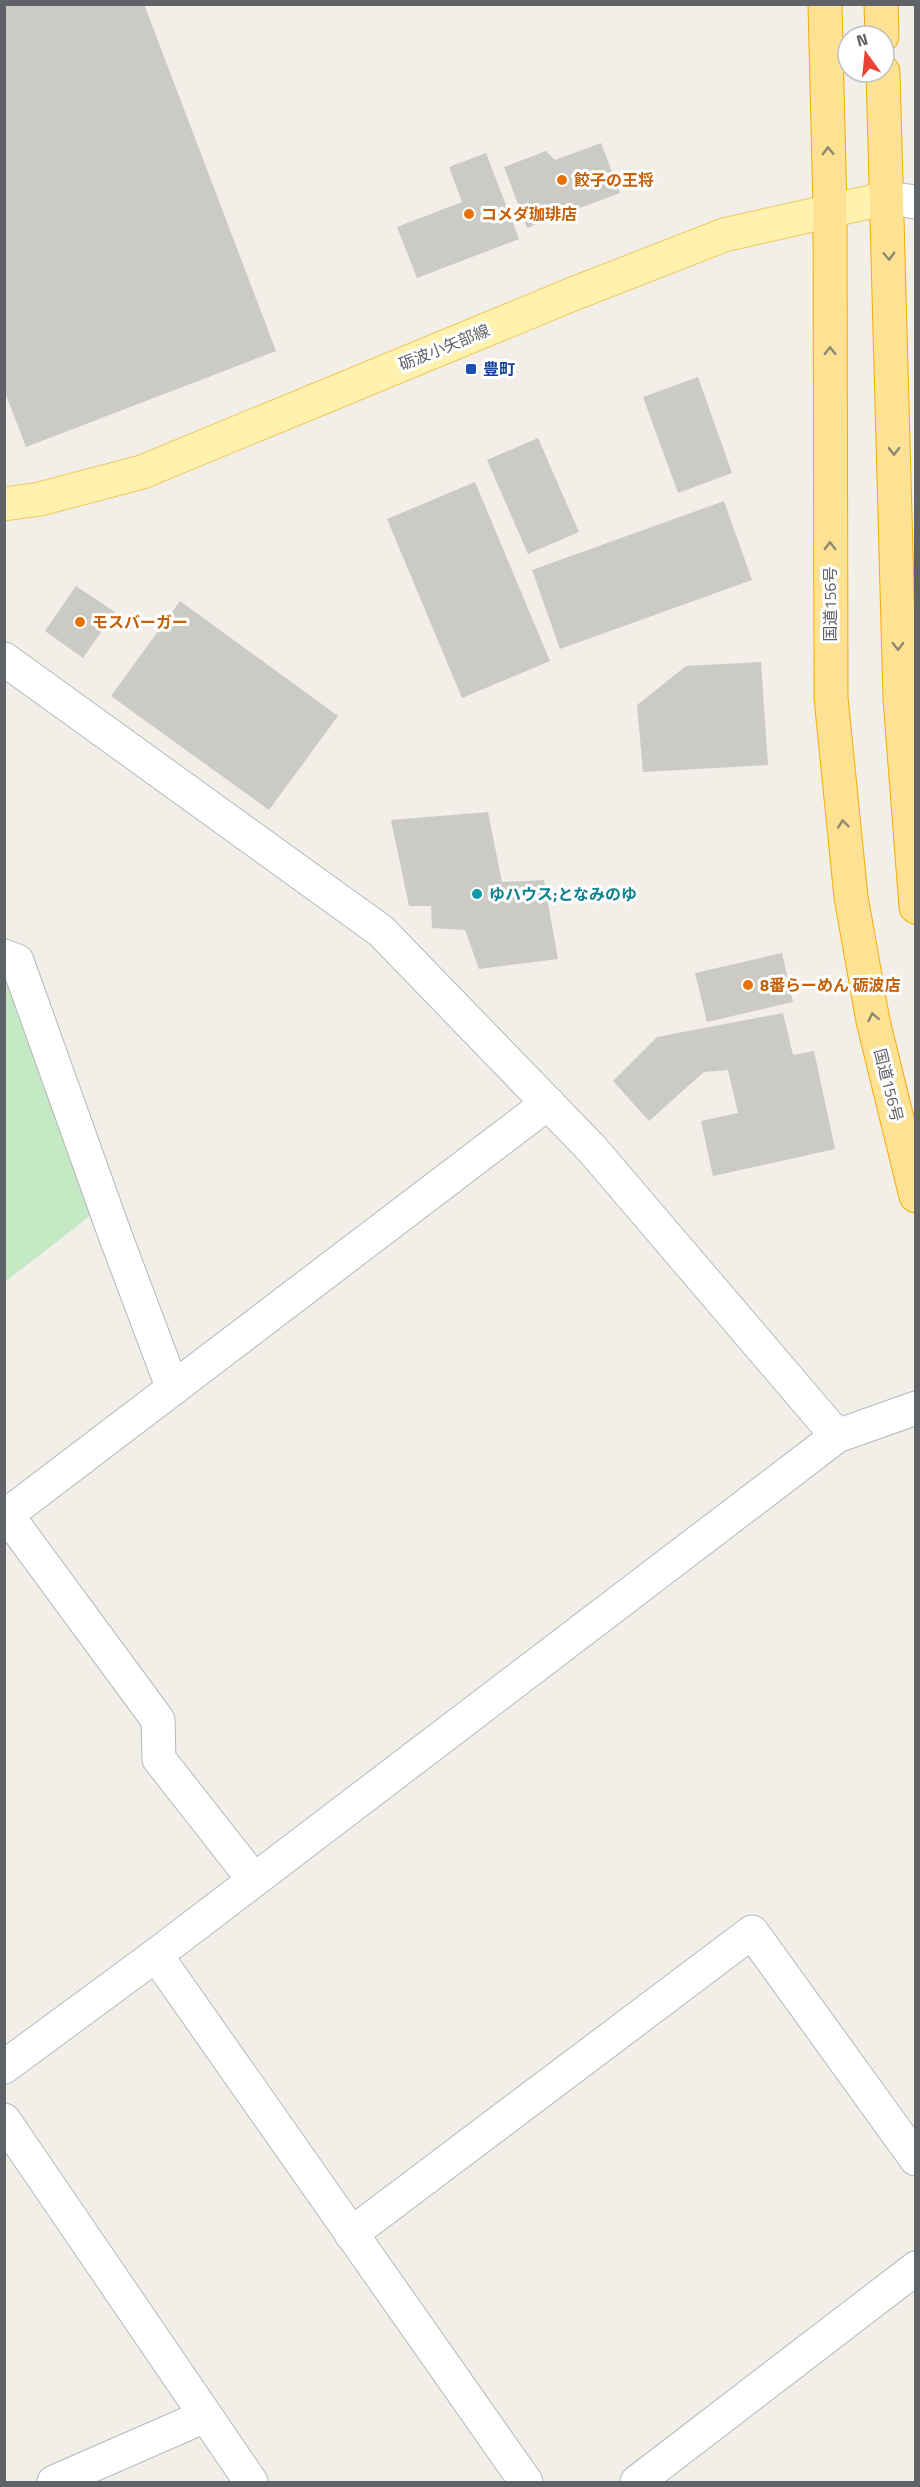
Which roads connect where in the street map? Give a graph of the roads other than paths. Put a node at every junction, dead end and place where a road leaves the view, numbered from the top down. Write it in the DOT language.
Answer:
graph roads {
  1 [pos="825,4"];
  2 [pos="881,4"];
  3 [pos="882,24"];
  4 [pos="885,84"];
  5 [pos="901,200"];
  6 [pos="830,209"];
  7 [pos="4,504"];
  8 [pos="4,659"];
  9 [pos="915,907"];
  10 [pos="4,956"];
  11 [pos="548,1103"];
  12 [pos="915,1196"];
  13 [pos="173,1389"];
  14 [pos="915,1408"];
  15 [pos="837,1436"];
  16 [pos="6,1516"];
  17 [pos="254,1880"];
  18 [pos="156,1955"];
  19 [pos="4,2067"];
  20 [pos="4,2120"];
  21 [pos="915,2159"];
  22 [pos="351,2234"];
  23 [pos="915,2268"];
  24 [pos="205,2416"];
  25 [pos="54,2482"];
  26 [pos="252,2482"];
  27 [pos="526,2482"];
  28 [pos="637,2482"];
  6 -- 1 [label="highway, 国道156号, one-way"];
  2 -- 3 [label="highway"];
  4 -- 5 [label="highway"];
  5 -- 6 [label="main road, 砺波小矢部線"];
  5 -- 9 [label="highway, one-way"];
  6 -- 7 [label="main road, 砺波小矢部線"];
  12 -- 6 [label="highway, 国道156号, one-way"];
  8 -- 11 [label="street"];
  10 -- 13 [label="street"];
  11 -- 13 [label="street"];
  11 -- 15 [label="street"];
  13 -- 16 [label="street"];
  14 -- 15 [label="street"];
  15 -- 17 [label="street"];
  16 -- 17 [label="street"];
  17 -- 18 [label="street"];
  18 -- 19 [label="street"];
  18 -- 22 [label="street"];
  20 -- 24 [label="street"];
  21 -- 22 [label="street"];
  22 -- 27 [label="street"];
  23 -- 28 [label="street"];
  24 -- 25 [label="street"];
  24 -- 26 [label="street"];
}
